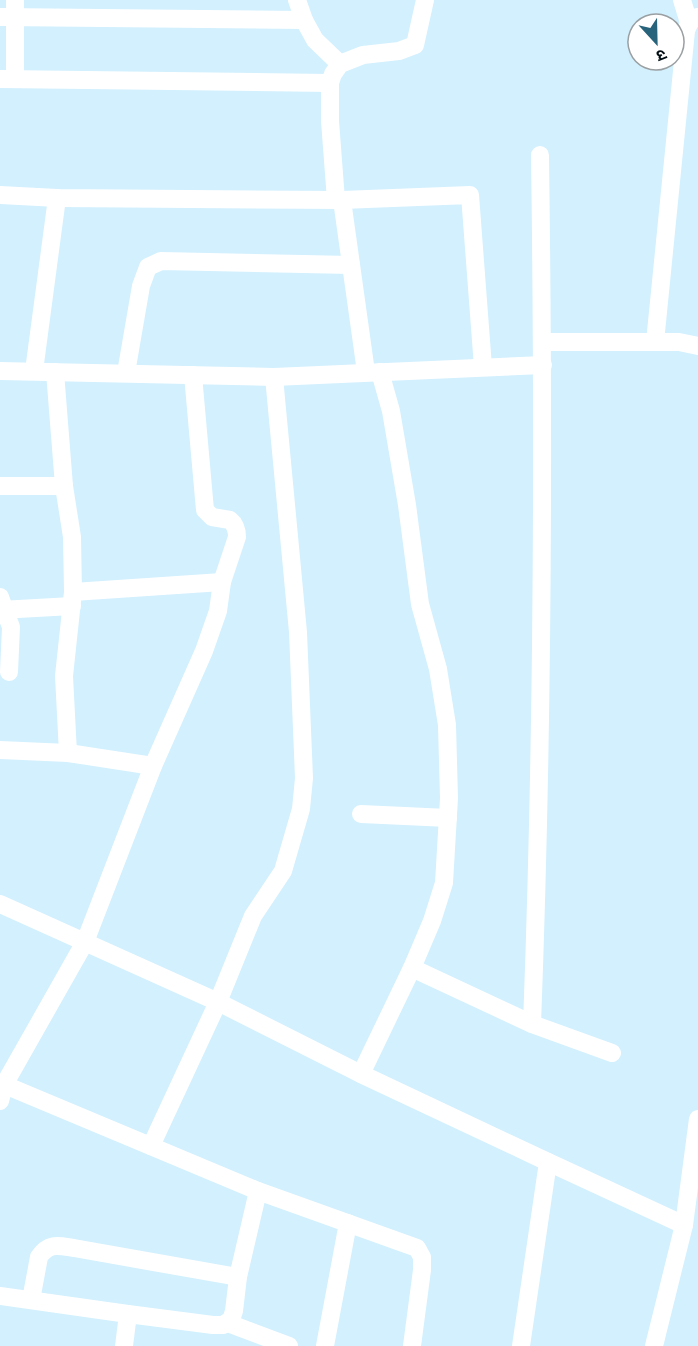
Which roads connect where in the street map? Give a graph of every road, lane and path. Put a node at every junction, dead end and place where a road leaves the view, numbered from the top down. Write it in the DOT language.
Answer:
graph roads {
  1 [pos="297,0"];
  2 [pos="425,0"];
  3 [pos="682,0"];
  4 [pos="115,9"];
  5 [pos="10,11"];
  6 [pos="304,20"];
  7 [pos="694,20"];
  8 [pos="340,64"];
  9 [pos="8,79"];
  10 [pos="330,83"];
  11 [pos="540,155"];
  12 [pos="0,195"];
  13 [pos="57,198"];
  14 [pos="339,200"];
  15 [pos="351,265"];
  16 [pos="543,342"];
  17 [pos="655,342"];
  18 [pos="698,346"];
  19 [pos="543,365"];
  20 [pos="483,367"];
  21 [pos="0,371"];
  22 [pos="34,371"];
  23 [pos="55,372"];
  24 [pos="373,372"];
  25 [pos="126,373"];
  26 [pos="193,375"];
  27 [pos="274,377"];
  28 [pos="0,486"];
  29 [pos="64,486"];
  30 [pos="222,582"];
  31 [pos="72,599"];
  32 [pos="1,606"];
  33 [pos="9,672"];
  34 [pos="0,750"];
  35 [pos="68,753"];
  36 [pos="153,766"];
  37 [pos="360,814"];
  38 [pos="448,818"];
  39 [pos="0,904"];
  40 [pos="85,942"];
  41 [pos="412,968"];
  42 [pos="218,1002"];
  43 [pos="532,1024"];
  44 [pos="612,1053"];
  45 [pos="361,1074"];
  46 [pos="1,1090"];
  47 [pos="698,1119"];
  48 [pos="151,1146"];
  49 [pos="548,1162"];
  50 [pos="258,1191"];
  51 [pos="348,1223"];
  52 [pos="684,1225"];
  53 [pos="238,1277"];
  54 [pos="0,1296"];
  55 [pos="31,1300"];
  56 [pos="128,1314"];
  57 [pos="228,1323"];
  58 [pos="124,1346"];
  59 [pos="290,1346"];
  60 [pos="325,1346"];
  61 [pos="412,1346"];
  62 [pos="521,1346"];
  63 [pos="654,1346"];
  1 -- 6 [label="street"];
  2 -- 8 [label="street"];
  3 -- 7 [label="street"];
  4 -- 5 [label="street"];
  4 -- 6 [label="street"];
  5 -- 9 [label="street"];
  6 -- 8 [label="street"];
  7 -- 17 [label="street"];
  8 -- 10 [label="street"];
  9 -- 10 [label="street"];
  10 -- 14 [label="street"];
  11 -- 16 [label="street"];
  12 -- 13 [label="street"];
  13 -- 14 [label="street"];
  13 -- 22 [label="street"];
  14 -- 15 [label="street"];
  14 -- 20 [label="street"];
  15 -- 24 [label="street"];
  15 -- 25 [label="street"];
  16 -- 17 [label="street"];
  16 -- 19 [label="street"];
  17 -- 18 [label="street"];
  19 -- 20 [label="street"];
  19 -- 43 [label="street"];
  20 -- 24 [label="street"];
  21 -- 22 [label="street"];
  22 -- 23 [label="street"];
  23 -- 25 [label="street"];
  23 -- 29 [label="street"];
  24 -- 27 [label="street"];
  24 -- 38 [label="street"];
  25 -- 26 [label="street"];
  26 -- 27 [label="street"];
  26 -- 30 [label="street"];
  27 -- 42 [label="street"];
  28 -- 29 [label="street"];
  29 -- 31 [label="street"];
  30 -- 31 [label="street"];
  30 -- 36 [label="street"];
  31 -- 32 [label="street"];
  31 -- 35 [label="street"];
  32 -- 33 [label="street"];
  34 -- 35 [label="street"];
  35 -- 36 [label="street"];
  36 -- 40 [label="street"];
  37 -- 38 [label="street"];
  38 -- 41 [label="street"];
  39 -- 40 [label="street"];
  40 -- 42 [label="street"];
  40 -- 46 [label="street"];
  41 -- 43 [label="street"];
  41 -- 45 [label="street"];
  42 -- 45 [label="street"];
  42 -- 48 [label="street"];
  43 -- 44 [label="street"];
  45 -- 49 [label="street"];
  46 -- 48 [label="street"];
  47 -- 52 [label="street"];
  48 -- 50 [label="street"];
  49 -- 52 [label="street"];
  49 -- 62 [label="street"];
  50 -- 51 [label="street"];
  50 -- 53 [label="street"];
  51 -- 60 [label="street"];
  51 -- 61 [label="street"];
  52 -- 63 [label="street"];
  53 -- 55 [label="street"];
  53 -- 57 [label="street"];
  54 -- 55 [label="street"];
  55 -- 56 [label="street"];
  56 -- 57 [label="street"];
  56 -- 58 [label="street"];
  57 -- 59 [label="street"];
}
